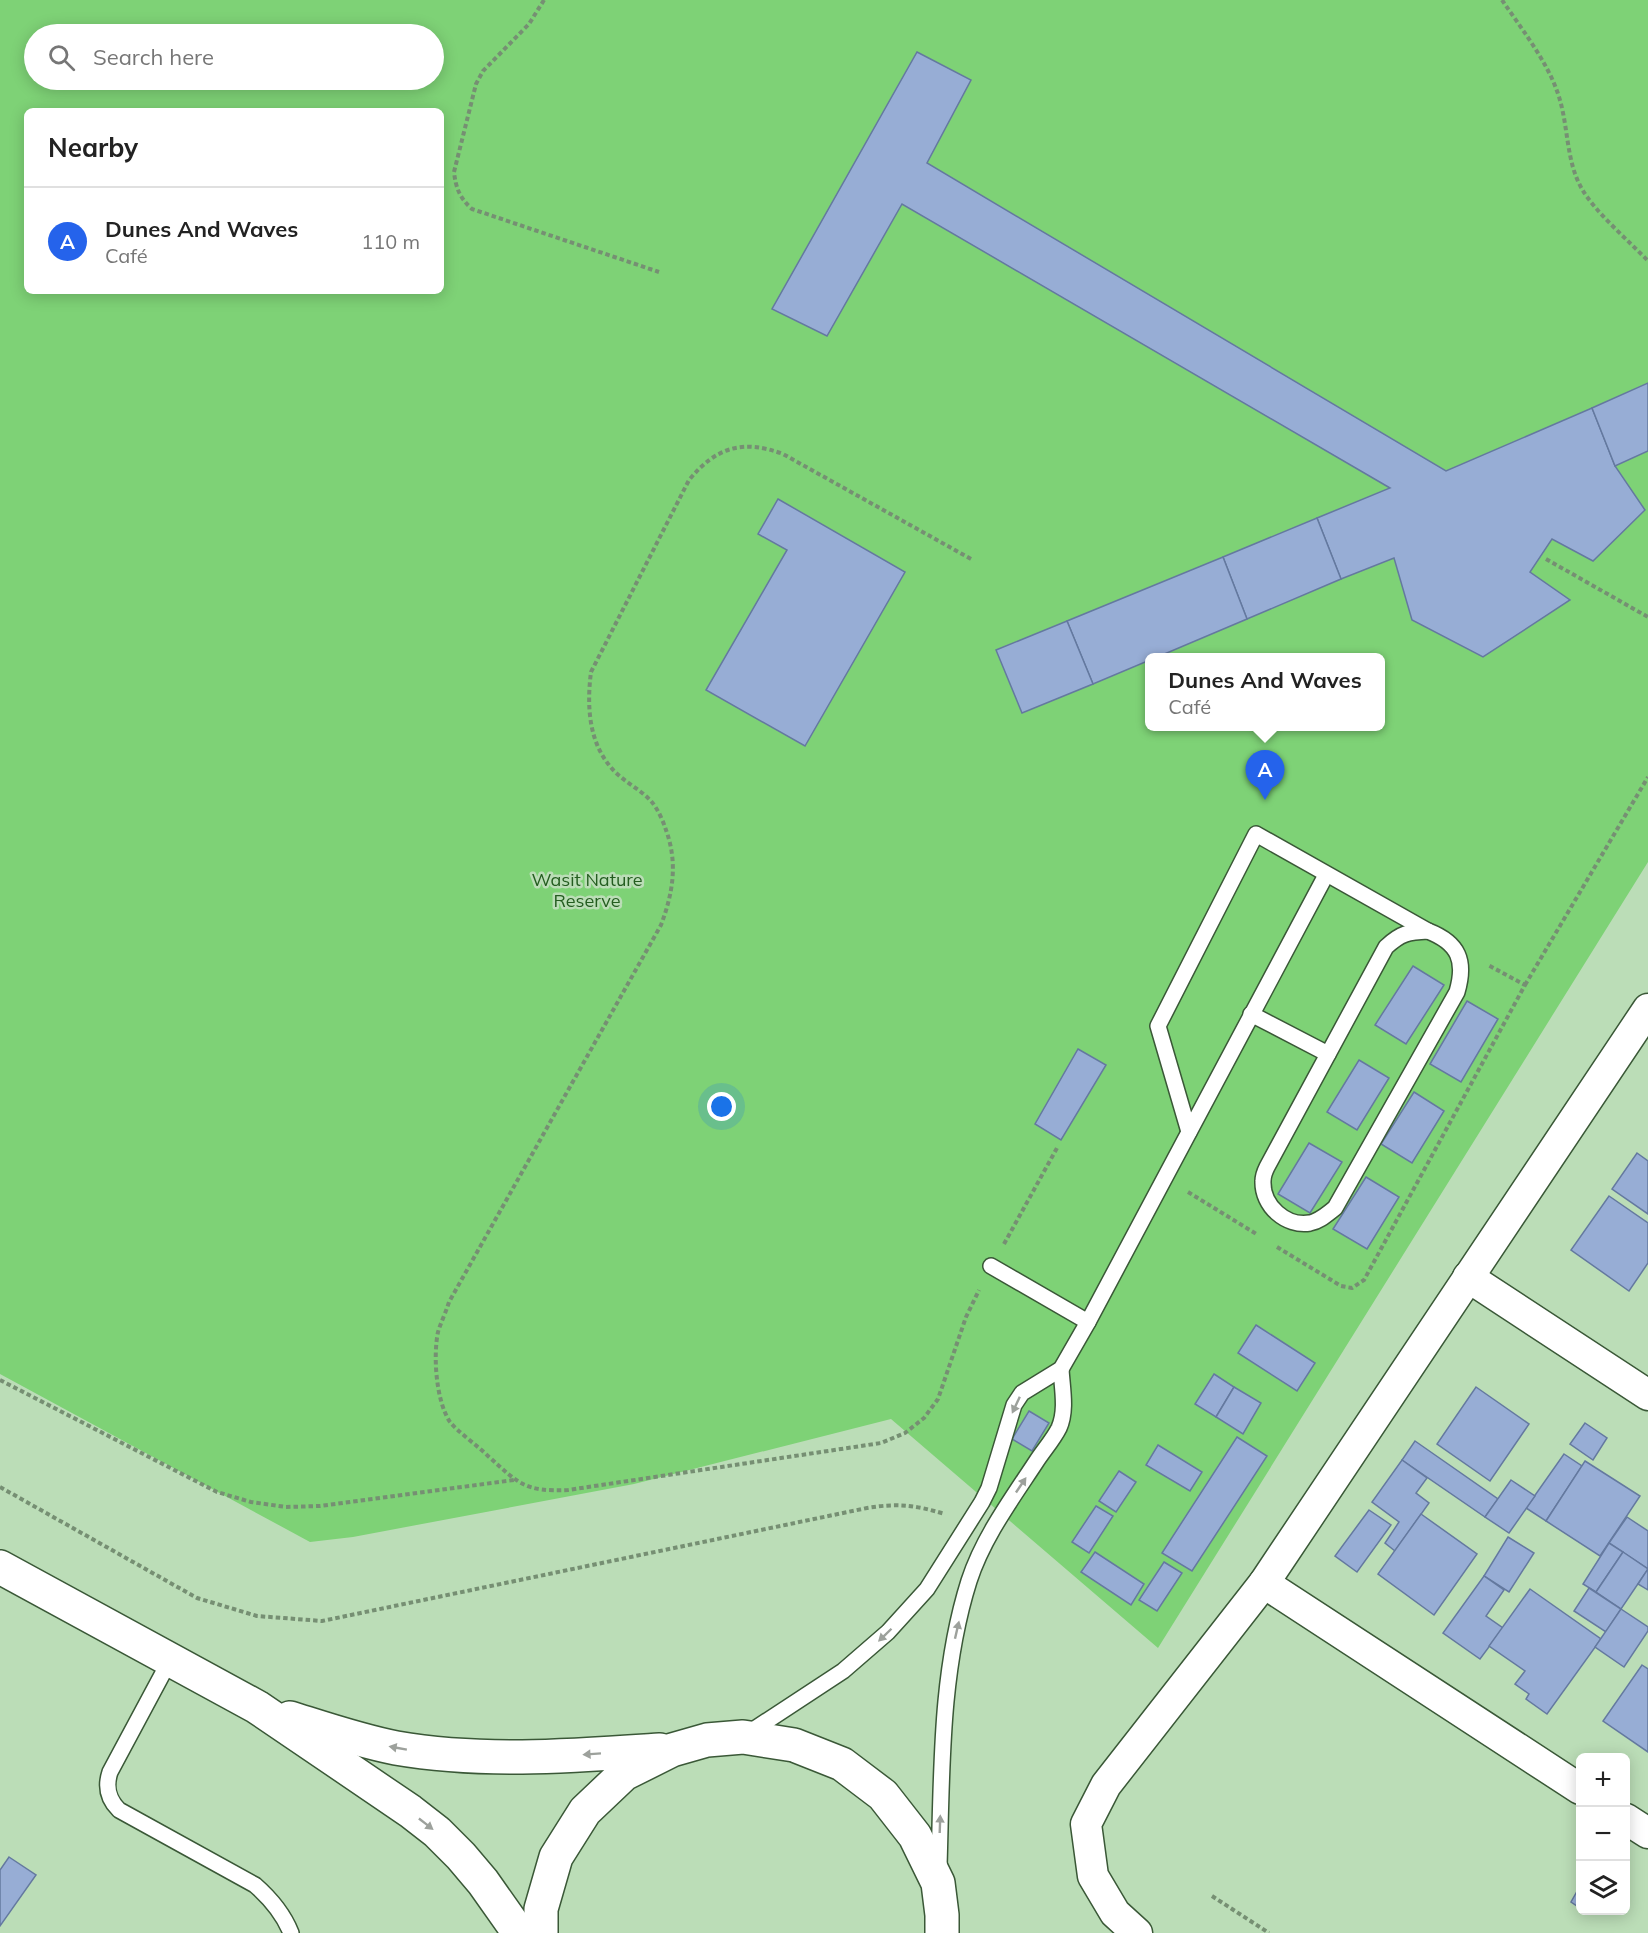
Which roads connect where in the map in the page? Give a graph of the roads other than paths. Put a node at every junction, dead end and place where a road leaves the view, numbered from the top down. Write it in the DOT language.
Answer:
graph roads {
  1 [pos="1326,875"];
  2 [pos="1428,931"];
  3 [pos="1648,1009"];
  4 [pos="1251,1014"];
  5 [pos="1328,1054"];
  6 [pos="1189,1132"];
  7 [pos="991,1266"];
  8 [pos="1468,1277"];
  9 [pos="1088,1322"];
  10 [pos="1061,1369"];
  11 [pos="1648,1395"];
  12 [pos="971,1521"];
  13 [pos="990,1535"];
  14 [pos="0,1567"];
  15 [pos="1264,1583"];
  16 [pos="170,1660"];
  17 [pos="257,1707"];
  18 [pos="743,1737"];
  19 [pos="672,1749"];
  20 [pos="1576,1786"];
  21 [pos="1630,1822"];
  22 [pos="1648,1833"];
  23 [pos="938,1883"];
  24 [pos="945,1927"];
  25 [pos="291,1933"];
  26 [pos="519,1933"];
  27 [pos="541,1933"];
  28 [pos="1137,1933"];
  1 -- 2 [label="lane"];
  1 -- 4 [label="lane"];
  1 -- 6 [label="lane"];
  2 -- 5 [label="lane"];
  2 -- 5 [label="lane"];
  3 -- 8 [label="street"];
  4 -- 5 [label="lane"];
  4 -- 6 [label="lane"];
  6 -- 9 [label="lane"];
  7 -- 9 [label="lane"];
  8 -- 11 [label="street"];
  8 -- 15 [label="street"];
  9 -- 10 [label="lane"];
  10 -- 12 [label="lane, one-way"];
  13 -- 10 [label="lane, one-way"];
  12 -- 13 [label="lane"];
  12 -- 18 [label="lane, one-way"];
  23 -- 13 [label="lane, one-way"];
  14 -- 16 [label="main road"];
  15 -- 20 [label="street"];
  15 -- 28 [label="street"];
  16 -- 17 [label="main road"];
  16 -- 25 [label="lane"];
  19 -- 17 [label="main road, one-way"];
  17 -- 26 [label="main road, one-way"];
  18 -- 19 [label="main road"];
  18 -- 23 [label="main road"];
  19 -- 27 [label="main road"];
  21 -- 22 [label="street"];
  23 -- 24 [label="main road"];
}
